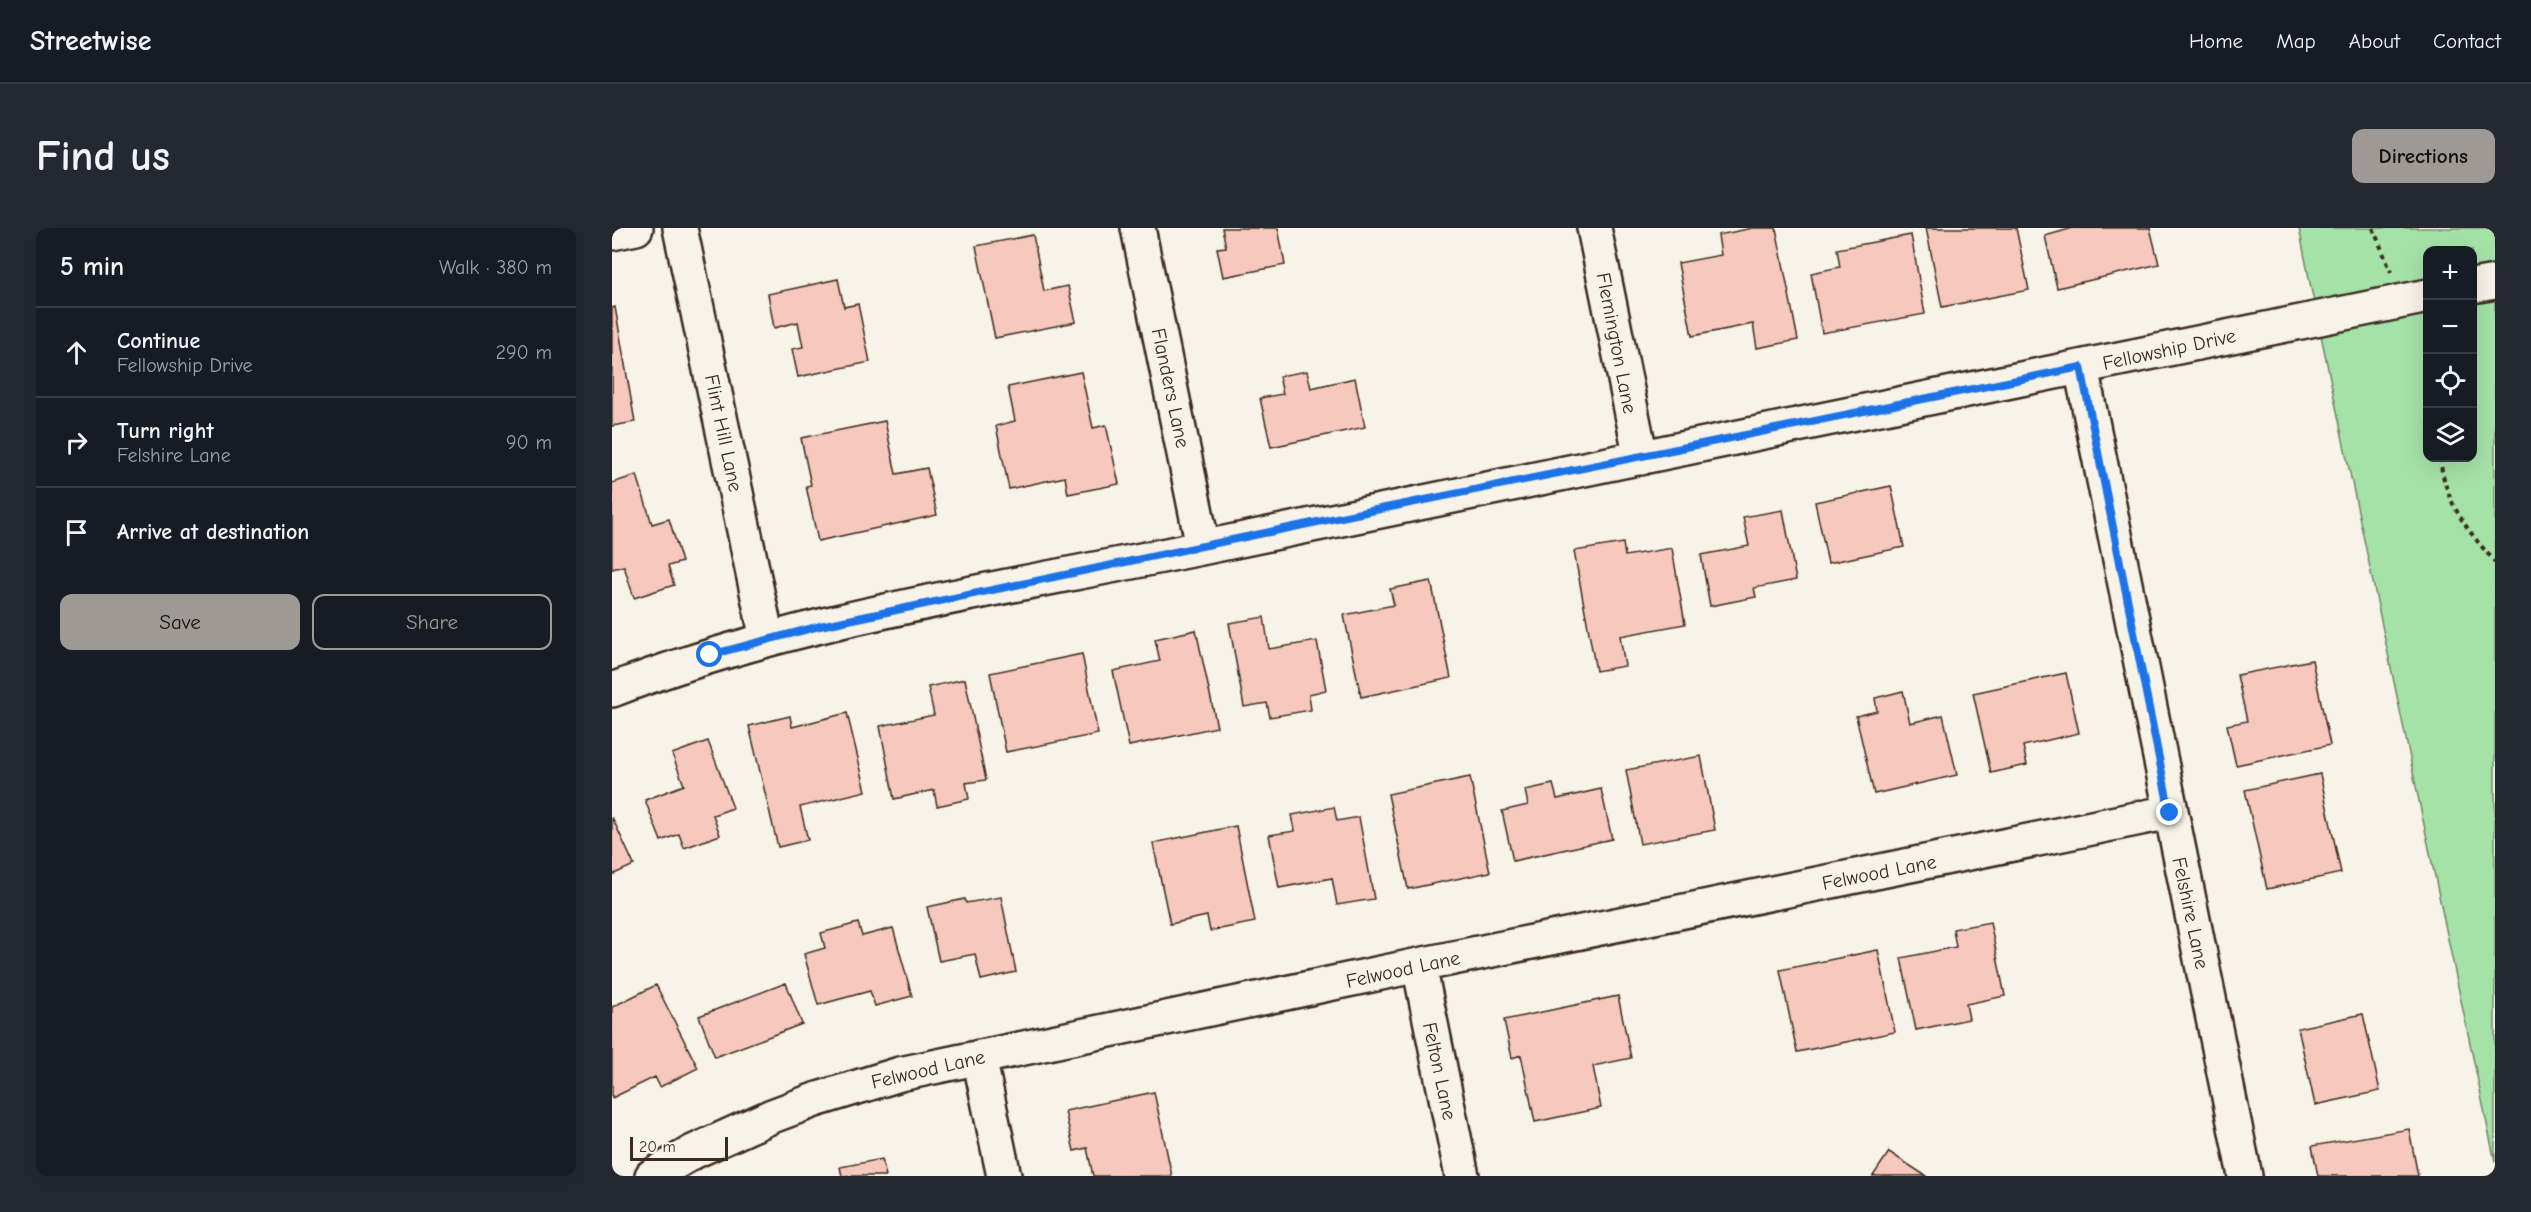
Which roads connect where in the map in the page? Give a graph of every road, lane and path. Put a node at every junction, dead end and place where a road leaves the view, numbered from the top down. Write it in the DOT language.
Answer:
graph roads {
  1 [pos="636,228"];
  2 [pos="680,228"];
  3 [pos="1138,228"];
  4 [pos="1594,228"];
  5 [pos="2373,228"];
  6 [pos="612,233"];
  7 [pos="2392,274"];
  8 [pos="2495,282"];
  9 [pos="2477,285"];
  10 [pos="2423,297"];
  11 [pos="2081,367"];
  12 [pos="1641,458"];
  13 [pos="2440,462"];
  14 [pos="1203,547"];
  15 [pos="2495,562"];
  16 [pos="767,639"];
  17 [pos="612,690"];
  18 [pos="2170,813"];
  19 [pos="1419,965"];
  20 [pos="979,1057"];
  21 [pos="652,1176"];
  22 [pos="1004,1176"];
  23 [pos="1462,1176"];
  24 [pos="2245,1176"];
  1 -- 6 [label="street"];
  2 -- 16 [label="street, Flint Hill Lane"];
  3 -- 14 [label="street, Flanders Lane"];
  4 -- 12 [label="street, Flemington Lane"];
  5 -- 7 [label="path"];
  8 -- 9 [label="street"];
  10 -- 11 [label="street, Fellowship Drive"];
  11 -- 12 [label="street, Fellowship Drive"];
  11 -- 18 [label="street, Felshire Lane"];
  12 -- 14 [label="street, Fellowship Drive"];
  13 -- 15 [label="path"];
  14 -- 16 [label="street, Fellowship Drive"];
  16 -- 17 [label="street, Fellowship Drive"];
  18 -- 19 [label="street, Felwood Lane"];
  18 -- 24 [label="street, Felshire Lane"];
  19 -- 20 [label="street, Felwood Lane"];
  19 -- 23 [label="street, Felton Lane"];
  20 -- 21 [label="street, Felwood Lane"];
  20 -- 22 [label="street"];
}
